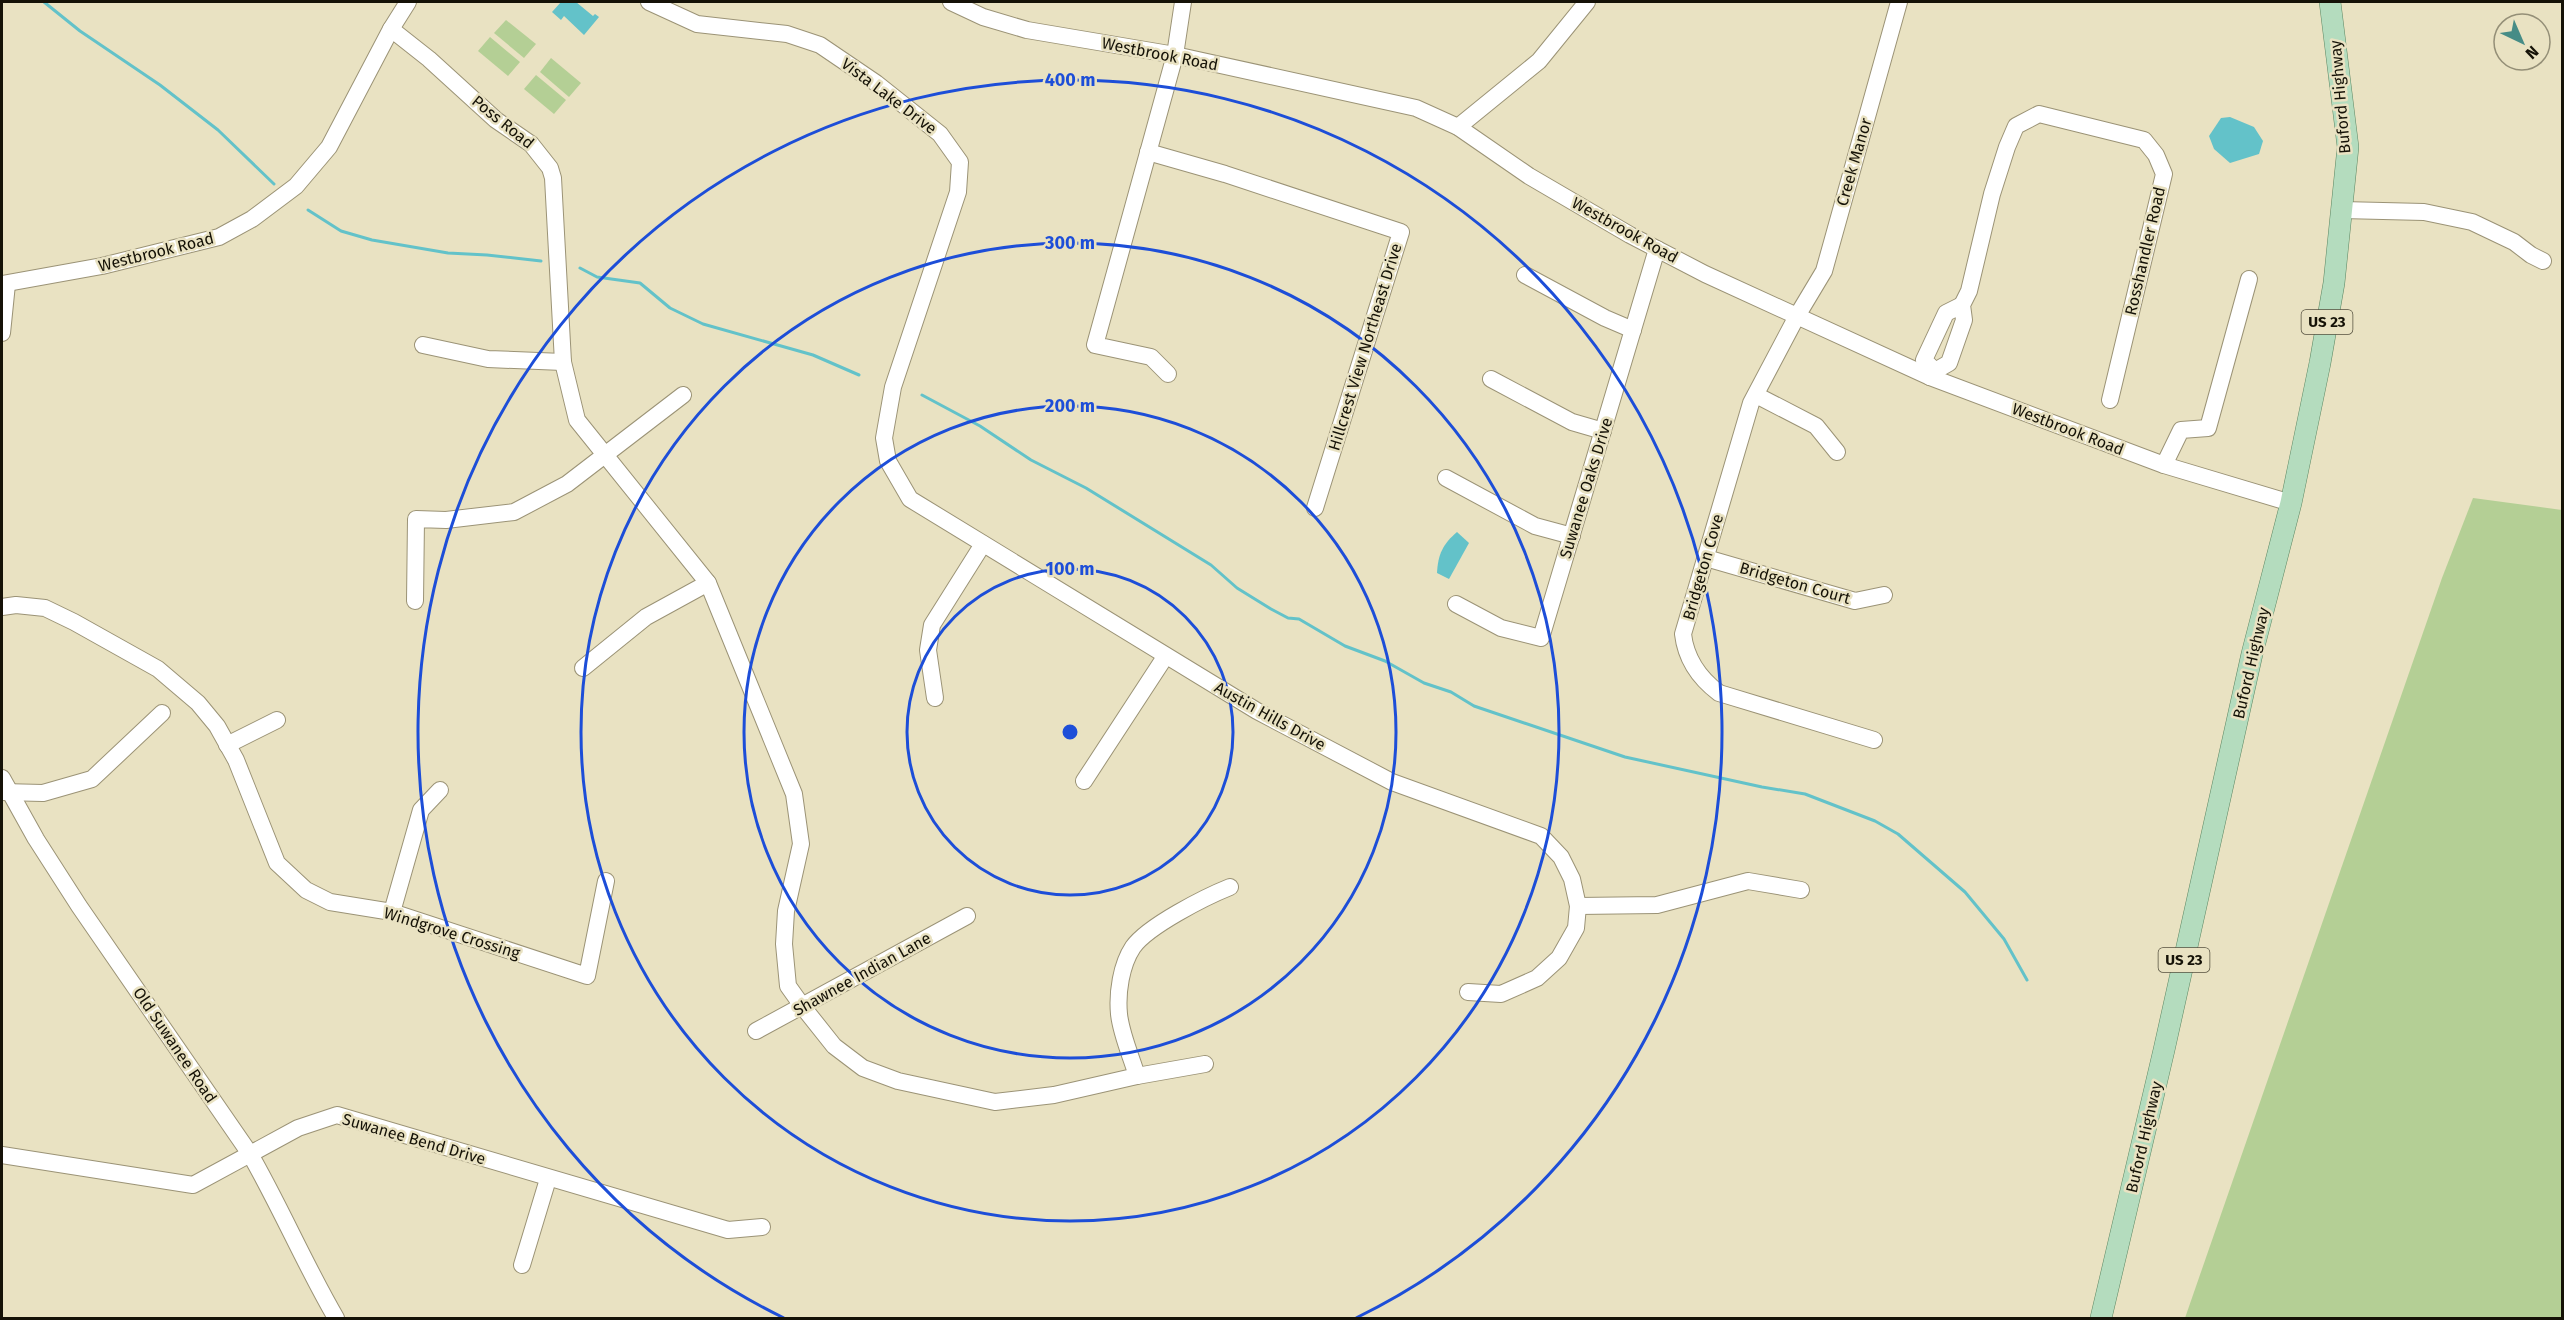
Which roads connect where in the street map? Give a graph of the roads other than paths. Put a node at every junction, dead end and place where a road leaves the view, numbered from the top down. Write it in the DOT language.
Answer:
graph roads {
  1 [pos="408,2"];
  2 [pos="650,2"];
  3 [pos="951,2"];
  4 [pos="1183,2"];
  5 [pos="1587,2"];
  6 [pos="1899,2"];
  7 [pos="2330,2"];
  8 [pos="391,29"];
  9 [pos="1175,55"];
  10 [pos="1458,128"];
  11 [pos="1148,152"];
  12 [pos="2342,210"];
  13 [pos="1657,249"];
  14 [pos="2543,261"];
  15 [pos="1525,275"];
  16 [pos="2249,279"];
  17 [pos="4,284"];
  18 [pos="1962,305"];
  19 [pos="1797,316"];
  20 [pos="1633,330"];
  21 [pos="2,333"];
  22 [pos="423,345"];
  23 [pos="562,362"];
  24 [pos="1168,374"];
  25 [pos="1932,374"];
  26 [pos="1491,379"];
  27 [pos="892,390"];
  28 [pos="683,395"];
  29 [pos="1756,395"];
  30 [pos="2110,400"];
  31 [pos="1603,431"];
  32 [pos="1837,452"];
  33 [pos="604,453"];
  34 [pos="2164,465"];
  35 [pos="1446,478"];
  36 [pos="2291,503"];
  37 [pos="1314,508"];
  38 [pos="1572,536"];
  39 [pos="983,544"];
  40 [pos="1706,558"];
  41 [pos="708,583"];
  42 [pos="1884,595"];
  43 [pos="415,601"];
  44 [pos="1456,604"];
  45 [pos="2,607"];
  46 [pos="1165,657"];
  47 [pos="583,668"];
  48 [pos="935,699"];
  49 [pos="162,713"];
  50 [pos="277,720"];
  51 [pos="1874,740"];
  52 [pos="227,745"];
  53 [pos="1084,781"];
  54 [pos="3,787"];
  55 [pos="440,790"];
  56 [pos="606,881"];
  57 [pos="1230,887"];
  58 [pos="1800,890"];
  59 [pos="1578,906"];
  60 [pos="392,912"];
  61 [pos="967,916"];
  62 [pos="1468,992"];
  63 [pos="803,1007"];
  64 [pos="756,1031"];
  65 [pos="1205,1064"];
  66 [pos="1137,1076"];
  67 [pos="250,1154"];
  68 [pos="2,1155"];
  69 [pos="548,1179"];
  70 [pos="762,1227"];
  71 [pos="522,1265"];
  72 [pos="336,1318"];
  73 [pos="2101,1318"];
  1 -- 8 [label="street, Westbrook Road"];
  2 -- 27 [label="street, Vista Lake Drive"];
  3 -- 9 [label="street, Westbrook Road"];
  4 -- 9 [label="street"];
  5 -- 10 [label="street"];
  6 -- 19 [label="street, Creek Manor"];
  7 -- 12 [label="main road, Buford Highway / US 23"];
  8 -- 17 [label="street, Westbrook Road"];
  8 -- 23 [label="street, Poss Road"];
  9 -- 10 [label="street, Westbrook Road"];
  9 -- 11 [label="street"];
  10 -- 13 [label="street, Westbrook Road"];
  11 -- 24 [label="street"];
  11 -- 37 [label="street, Hillcrest View Northeast Drive"];
  12 -- 14 [label="street"];
  12 -- 36 [label="main road, Buford Highway / US 23"];
  13 -- 19 [label="street, Westbrook Road"];
  13 -- 20 [label="street, Suwanee Oaks Drive"];
  15 -- 20 [label="street"];
  16 -- 34 [label="street"];
  17 -- 21 [label="street"];
  18 -- 25 [label="street, Rosshandler Road"];
  18 -- 25 [label="street, Rosshandler Road"];
  18 -- 30 [label="street, Rosshandler Road"];
  19 -- 25 [label="street, Westbrook Road"];
  19 -- 29 [label="street, Bridgeton Cove"];
  20 -- 31 [label="street, Suwanee Oaks Drive"];
  22 -- 23 [label="street"];
  23 -- 33 [label="street, Poss Road"];
  25 -- 34 [label="street, Westbrook Road"];
  26 -- 31 [label="street"];
  27 -- 39 [label="street, Austin Hills Drive"];
  28 -- 33 [label="street"];
  29 -- 32 [label="street"];
  29 -- 40 [label="street, Bridgeton Cove"];
  31 -- 38 [label="street, Suwanee Oaks Drive"];
  33 -- 41 [label="street, Poss Road"];
  33 -- 43 [label="street"];
  34 -- 36 [label="street, Westbrook Road"];
  35 -- 38 [label="street"];
  36 -- 73 [label="main road, Buford Highway / US 23"];
  38 -- 44 [label="street, Suwanee Oaks Drive"];
  39 -- 46 [label="street, Austin Hills Drive"];
  39 -- 48 [label="street"];
  40 -- 42 [label="street, Bridgeton Court"];
  40 -- 51 [label="street, Bridgeton Cove"];
  41 -- 47 [label="street"];
  41 -- 63 [label="street, Poss Road"];
  45 -- 52 [label="street, Windgrove Crossing"];
  46 -- 53 [label="street"];
  46 -- 59 [label="street, Austin Hills Drive"];
  49 -- 54 [label="street"];
  50 -- 52 [label="street"];
  52 -- 60 [label="street, Windgrove Crossing"];
  54 -- 67 [label="street, Old Suwanee Road"];
  55 -- 60 [label="street"];
  56 -- 60 [label="street, Windgrove Crossing"];
  57 -- 66 [label="street"];
  58 -- 59 [label="street"];
  59 -- 62 [label="street, Austin Hills Drive"];
  61 -- 63 [label="street, Shawnee Indian Lane"];
  63 -- 64 [label="street, Shawnee Indian Lane"];
  63 -- 66 [label="street, Poss Road"];
  65 -- 66 [label="street, Poss Road"];
  67 -- 68 [label="street, Suwanee Bend Drive"];
  67 -- 69 [label="street, Suwanee Bend Drive"];
  67 -- 72 [label="street, Old Suwanee Road"];
  69 -- 70 [label="street, Suwanee Bend Drive"];
  69 -- 71 [label="street"];
}
